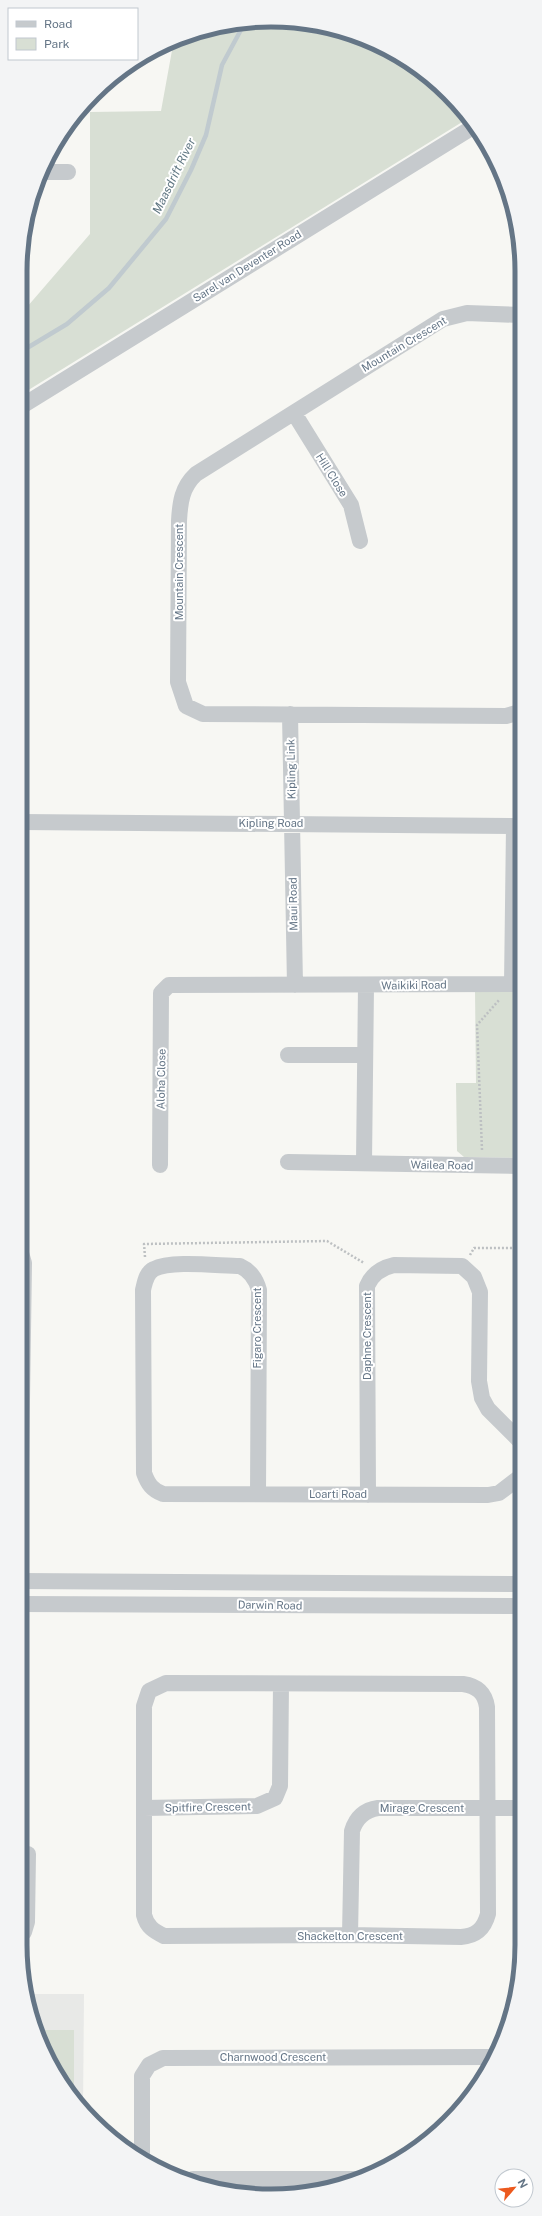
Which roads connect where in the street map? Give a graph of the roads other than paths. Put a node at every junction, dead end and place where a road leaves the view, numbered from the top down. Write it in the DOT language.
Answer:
graph roads {
  1 [pos="470,129"];
  2 [pos="48,172"];
  3 [pos="68,172"];
  4 [pos="515,314"];
  5 [pos="27,403"];
  6 [pos="294,413"];
  7 [pos="360,541"];
  8 [pos="515,713"];
  9 [pos="290,714"];
  10 [pos="27,822"];
  11 [pos="291,823"];
  12 [pos="515,826"];
  13 [pos="515,984"];
  14 [pos="295,985"];
  15 [pos="366,986"];
  16 [pos="161,994"];
  17 [pos="288,1055"];
  18 [pos="365,1055"];
  19 [pos="288,1162"];
  20 [pos="364,1163"];
  21 [pos="160,1165"];
  22 [pos="515,1166"];
  23 [pos="147,1276"];
  24 [pos="515,1436"];
  25 [pos="515,1481"];
  26 [pos="258,1494"];
  27 [pos="368,1495"];
  28 [pos="27,1581"];
  29 [pos="515,1584"];
  30 [pos="27,1604"];
  31 [pos="515,1606"];
  32 [pos="281,1684"];
  33 [pos="144,1808"];
  34 [pos="488,1808"];
  35 [pos="515,1808"];
  36 [pos="28,1854"];
  37 [pos="27,1922"];
  38 [pos="350,1935"];
  39 [pos="488,2057"];
  40 [pos="140,2151"];
  41 [pos="337,2180"];
  42 [pos="209,2181"];
  43 [pos="237,2185"];
  1 -- 5 [label="street, Sarel van Deventer Road"];
  2 -- 3 [label="street"];
  4 -- 6 [label="street, Mountain Crescent"];
  6 -- 7 [label="street, Hill Close"];
  6 -- 9 [label="street, Mountain Crescent"];
  8 -- 9 [label="street, Mountain Crescent"];
  9 -- 11 [label="street, Kipling Link"];
  10 -- 11 [label="street, Kipling Road"];
  11 -- 12 [label="street, Kipling Road"];
  11 -- 14 [label="street, Maui Road"];
  13 -- 15 [label="street, Waikiki Road"];
  14 -- 15 [label="street, Waikiki Road"];
  14 -- 16 [label="street, Waikiki Road"];
  15 -- 18 [label="street"];
  16 -- 21 [label="street, Aloha Close"];
  17 -- 18 [label="street"];
  18 -- 20 [label="street"];
  19 -- 20 [label="street, Wailea Road"];
  20 -- 22 [label="street, Wailea Road"];
  23 -- 26 [label="street, Loarti Road"];
  23 -- 26 [label="street, Figaro Crescent"];
  24 -- 27 [label="street, Daphne Crescent"];
  25 -- 27 [label="street, Loarti Road"];
  26 -- 27 [label="street, Loarti Road"];
  28 -- 29 [label="street, Darwin Road"];
  30 -- 31 [label="street, Darwin Road"];
  32 -- 33 [label="street, Spitfire Crescent"];
  32 -- 33 [label="street, Shackelton Crescent"];
  32 -- 34 [label="street, Shackelton Crescent"];
  33 -- 38 [label="street, Shackelton Crescent"];
  34 -- 35 [label="street, Mirage Crescent"];
  34 -- 38 [label="street, Mirage Crescent"];
  34 -- 38 [label="street, Shackelton Crescent"];
  36 -- 37 [label="street"];
  39 -- 40 [label="street, Charnwood Crescent"];
  41 -- 43 [label="street"];
  42 -- 43 [label="street"];
}
